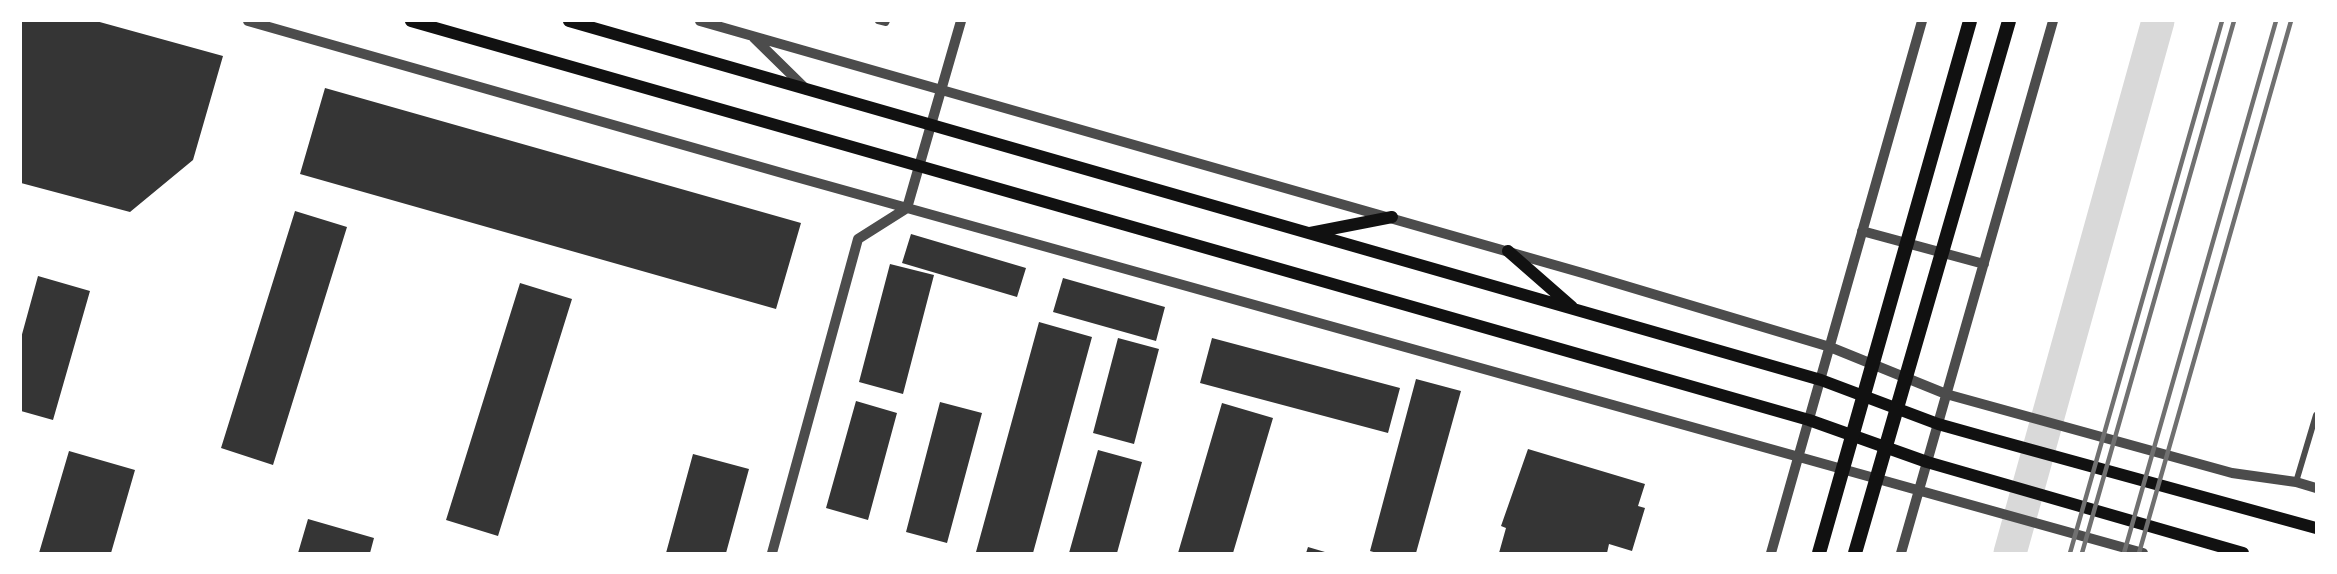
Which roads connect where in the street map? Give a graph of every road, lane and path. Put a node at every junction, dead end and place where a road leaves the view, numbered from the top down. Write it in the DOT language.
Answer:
graph roads {
  1 [pos="248,21"];
  2 [pos="411,21"];
  3 [pos="569,21"];
  4 [pos="700,21"];
  5 [pos="879,21"];
  6 [pos="887,21"];
  7 [pos="961,21"];
  8 [pos="1922,21"];
  9 [pos="1970,21"];
  10 [pos="2009,21"];
  11 [pos="2053,21"];
  12 [pos="752,36"];
  13 [pos="807,90"];
  14 [pos="940,91"];
  15 [pos="930,126"];
  16 [pos="918,165"];
  17 [pos="907,208"];
  18 [pos="1392,217"];
  19 [pos="1862,231"];
  20 [pos="1308,234"];
  21 [pos="1508,251"];
  22 [pos="1984,264"];
  23 [pos="1575,310"];
  24 [pos="1830,347"];
  25 [pos="1821,380"];
  26 [pos="1946,394"];
  27 [pos="2316,415"];
  28 [pos="1809,420"];
  29 [pos="1938,424"];
  30 [pos="1798,458"];
  31 [pos="1927,462"];
  32 [pos="2296,482"];
  33 [pos="2316,488"];
  34 [pos="1918,492"];
  35 [pos="2316,528"];
  36 [pos="772,553"];
  37 [pos="1771,553"];
  38 [pos="1819,553"];
  39 [pos="1855,553"];
  40 [pos="1901,553"];
  41 [pos="2143,553"];
  42 [pos="2243,553"];
  1 -- 17 [label="street"];
  2 -- 16 [label="main road"];
  3 -- 13 [label="main road"];
  4 -- 12 [label="street"];
  5 -- 6 [label="street"];
  7 -- 14 [label="street"];
  8 -- 19 [label="street"];
  9 -- 38 [label="highway"];
  10 -- 39 [label="highway"];
  11 -- 22 [label="street"];
  12 -- 13 [label="street"];
  12 -- 14 [label="street"];
  13 -- 15 [label="main road"];
  14 -- 15 [label="street"];
  14 -- 18 [label="street"];
  15 -- 16 [label="street"];
  15 -- 20 [label="main road"];
  16 -- 17 [label="street"];
  16 -- 28 [label="main road"];
  17 -- 30 [label="street"];
  17 -- 36 [label="street"];
  18 -- 20 [label="main road"];
  18 -- 21 [label="street"];
  19 -- 22 [label="street"];
  19 -- 24 [label="street"];
  20 -- 23 [label="main road"];
  21 -- 23 [label="main road"];
  21 -- 24 [label="street"];
  22 -- 26 [label="street"];
  23 -- 25 [label="main road"];
  24 -- 25 [label="street"];
  24 -- 26 [label="street"];
  25 -- 28 [label="street"];
  25 -- 29 [label="main road"];
  26 -- 29 [label="street"];
  26 -- 32 [label="street"];
  27 -- 32 [label="street"];
  28 -- 30 [label="street"];
  28 -- 31 [label="main road"];
  29 -- 31 [label="street"];
  29 -- 35 [label="main road"];
  30 -- 34 [label="street"];
  30 -- 37 [label="street"];
  31 -- 34 [label="street"];
  31 -- 42 [label="main road"];
  32 -- 33 [label="street"];
  34 -- 40 [label="street"];
  34 -- 41 [label="street"];
}
